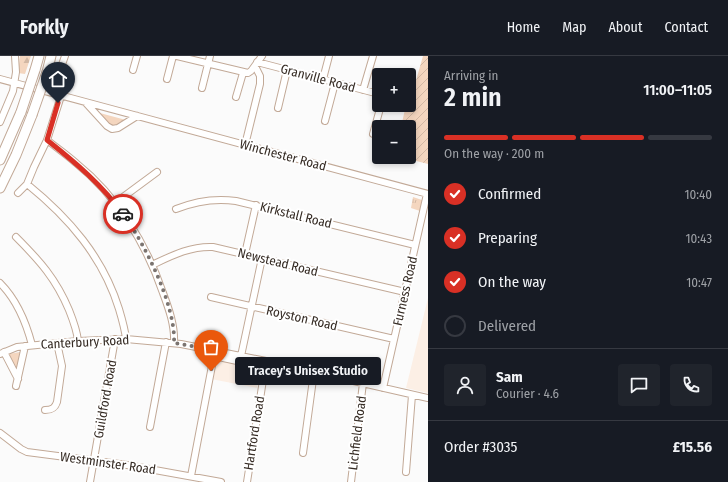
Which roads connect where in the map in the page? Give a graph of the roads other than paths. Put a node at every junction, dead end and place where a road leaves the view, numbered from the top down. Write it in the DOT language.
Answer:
graph roads {
  1 [pos="15,56"];
  2 [pos="39,56"];
  3 [pos="51,56"];
  4 [pos="65,56"];
  5 [pos="137,56"];
  6 [pos="173,56"];
  7 [pos="177,56"];
  8 [pos="210,56"];
  9 [pos="329,56"];
  10 [pos="373,56"];
  11 [pos="257,60"];
  12 [pos="208,64"];
  13 [pos="133,70"];
  14 [pos="287,70"];
  15 [pos="243,73"];
  16 [pos="0,79"];
  17 [pos="167,79"];
  18 [pos="323,79"];
  19 [pos="15,83"];
  20 [pos="335,83"];
  21 [pos="202,88"];
  22 [pos="363,90"];
  23 [pos="372,92"];
  24 [pos="52,93"];
  25 [pos="61,96"];
  26 [pos="236,97"];
  27 [pos="85,102"];
  28 [pos="278,108"];
  29 [pos="137,116"];
  30 [pos="325,121"];
  31 [pos="0,122"];
  32 [pos="47,140"];
  33 [pos="245,145"];
  34 [pos="0,160"];
  35 [pos="157,172"];
  36 [pos="27,184"];
  37 [pos="0,188"];
  38 [pos="18,193"];
  39 [pos="428,194"];
  40 [pos="115,203"];
  41 [pos="256,205"];
  42 [pos="176,209"];
  43 [pos="16,237"];
  44 [pos="415,245"];
  45 [pos="244,254"];
  46 [pos="262,258"];
  47 [pos="152,265"];
  48 [pos="0,283"];
  49 [pos="405,292"];
  50 [pos="210,296"];
  51 [pos="252,306"];
  52 [pos="115,339"];
  53 [pos="126,339"];
  54 [pos="394,339"];
  55 [pos="78,340"];
  56 [pos="166,342"];
  57 [pos="57,343"];
  58 [pos="174,343"];
  59 [pos="32,345"];
  60 [pos="25,346"];
  61 [pos="2,353"];
  62 [pos="215,353"];
  63 [pos="241,356"];
  64 [pos="265,364"];
  65 [pos="314,372"];
  66 [pos="18,379"];
  67 [pos="363,383"];
  68 [pos="16,386"];
  69 [pos="383,388"];
  70 [pos="412,395"];
  71 [pos="428,398"];
  72 [pos="45,410"];
  73 [pos="150,426"];
  74 [pos="0,433"];
  75 [pos="303,453"];
  76 [pos="94,460"];
  77 [pos="406,472"];
  78 [pos="191,476"];
  79 [pos="90,482"];
  80 [pos="221,482"];
  81 [pos="246,482"];
  82 [pos="351,482"];
  1 -- 19 [label="street"];
  2 -- 34 [label="highway, bridge"];
  3 -- 37 [label="highway, bridge"];
  4 -- 24 [label="street"];
  5 -- 13 [label="street"];
  6 -- 17 [label="street"];
  7 -- 12 [label="street"];
  8 -- 12 [label="street"];
  9 -- 18 [label="street"];
  10 -- 22 [label="street"];
  11 -- 14 [label="street, Granville Road"];
  11 -- 15 [label="street"];
  11 -- 33 [label="street"];
  12 -- 15 [label="street"];
  12 -- 21 [label="street"];
  14 -- 18 [label="street, Granville Road"];
  14 -- 28 [label="street"];
  15 -- 26 [label="street"];
  16 -- 19 [label="street, Winchester Road"];
  18 -- 20 [label="street, Granville Road"];
  19 -- 24 [label="street, Winchester Road"];
  19 -- 31 [label="street"];
  20 -- 22 [label="street, Granville Road"];
  20 -- 30 [label="street"];
  22 -- 23 [label="street, Granville Road"];
  24 -- 25 [label="street, Winchester Road"];
  25 -- 27 [label="street, Winchester Road"];
  25 -- 32 [label="street"];
  27 -- 29 [label="street, Winchester Road"];
  27 -- 29 [label="street"];
  29 -- 33 [label="street, Winchester Road"];
  32 -- 36 [label="street"];
  32 -- 40 [label="street"];
  33 -- 39 [label="street, Winchester Road"];
  35 -- 40 [label="street"];
  36 -- 38 [label="street"];
  36 -- 53 [label="street"];
  39 -- 44 [label="street, Furness Road"];
  40 -- 47 [label="street"];
  41 -- 42 [label="street, Kirkstall Road"];
  41 -- 44 [label="street, Kirkstall Road"];
  41 -- 45 [label="street"];
  43 -- 55 [label="street"];
  44 -- 49 [label="street, Furness Road"];
  45 -- 46 [label="street, Newstead Road"];
  45 -- 47 [label="street, Newstead Road"];
  46 -- 49 [label="street, Newstead Road"];
  46 -- 51 [label="street"];
  47 -- 58 [label="street"];
  48 -- 59 [label="street"];
  49 -- 54 [label="street, Furness Road"];
  50 -- 51 [label="street, Royston Road"];
  51 -- 54 [label="street, Royston Road"];
  51 -- 63 [label="street"];
  52 -- 53 [label="street, Canterbury Road"];
  52 -- 55 [label="street, Canterbury Road"];
  52 -- 76 [label="street, Guildford Road"];
  53 -- 56 [label="street, Canterbury Road"];
  54 -- 69 [label="street, Furness Road"];
  55 -- 57 [label="street, Canterbury Road"];
  56 -- 58 [label="street, Canterbury Road"];
  56 -- 73 [label="street"];
  57 -- 59 [label="street, Canterbury Road"];
  57 -- 72 [label="street"];
  58 -- 62 [label="street, Canterbury Road"];
  59 -- 60 [label="street, Canterbury Road"];
  60 -- 61 [label="street, Canterbury Road"];
  60 -- 66 [label="street, Canterbury Road"];
  61 -- 66 [label="street, Canterbury Road"];
  62 -- 63 [label="street, Canterbury Road"];
  62 -- 64 [label="street"];
  62 -- 78 [label="street"];
  63 -- 64 [label="street, Canterbury Road"];
  64 -- 65 [label="street, Canterbury Road"];
  64 -- 81 [label="street, Hartford Road"];
  65 -- 67 [label="street, Canterbury Road"];
  65 -- 75 [label="street"];
  66 -- 68 [label="street, Canterbury Road"];
  67 -- 69 [label="street, Canterbury Road"];
  67 -- 82 [label="street, Lichfield Road"];
  69 -- 70 [label="street, Canterbury Road"];
  70 -- 71 [label="street, Canterbury Road"];
  70 -- 77 [label="street"];
  74 -- 76 [label="street, Westminster Road"];
  76 -- 78 [label="street, Westminster Road"];
  76 -- 79 [label="street, Guildford Road"];
  78 -- 80 [label="street, Westminster Road"];
}
